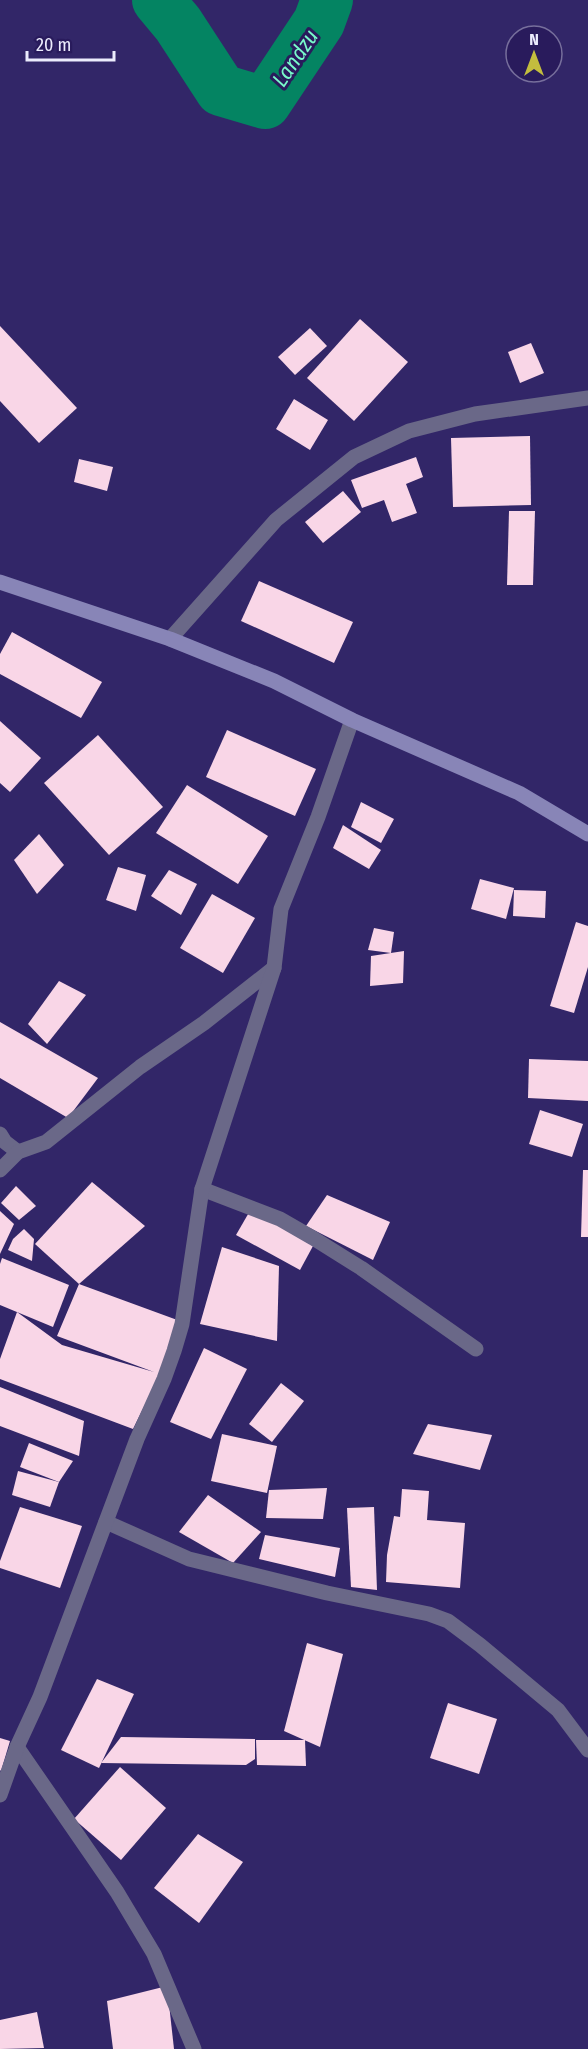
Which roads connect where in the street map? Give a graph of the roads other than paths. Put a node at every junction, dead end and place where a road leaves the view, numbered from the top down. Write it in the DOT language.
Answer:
graph roads {
  1 [pos="588,398"];
  2 [pos="0,582"];
  3 [pos="170,639"];
  4 [pos="352,720"];
  5 [pos="588,834"];
  6 [pos="274,968"];
  7 [pos="0,1134"];
  8 [pos="18,1152"];
  9 [pos="0,1170"];
  10 [pos="202,1189"];
  11 [pos="476,1349"];
  12 [pos="106,1522"];
  13 [pos="17,1747"];
  14 [pos="588,1750"];
  15 [pos="0,1795"];
  16 [pos="194,2049"];
  1 -- 3 [label="street"];
  2 -- 3 [label="main road"];
  3 -- 4 [label="main road"];
  4 -- 5 [label="main road"];
  4 -- 6 [label="street"];
  6 -- 8 [label="street"];
  6 -- 10 [label="street"];
  7 -- 8 [label="street"];
  8 -- 9 [label="street"];
  10 -- 11 [label="street"];
  10 -- 12 [label="street"];
  12 -- 13 [label="street"];
  12 -- 14 [label="street"];
  13 -- 15 [label="street"];
  13 -- 16 [label="street"];
}
